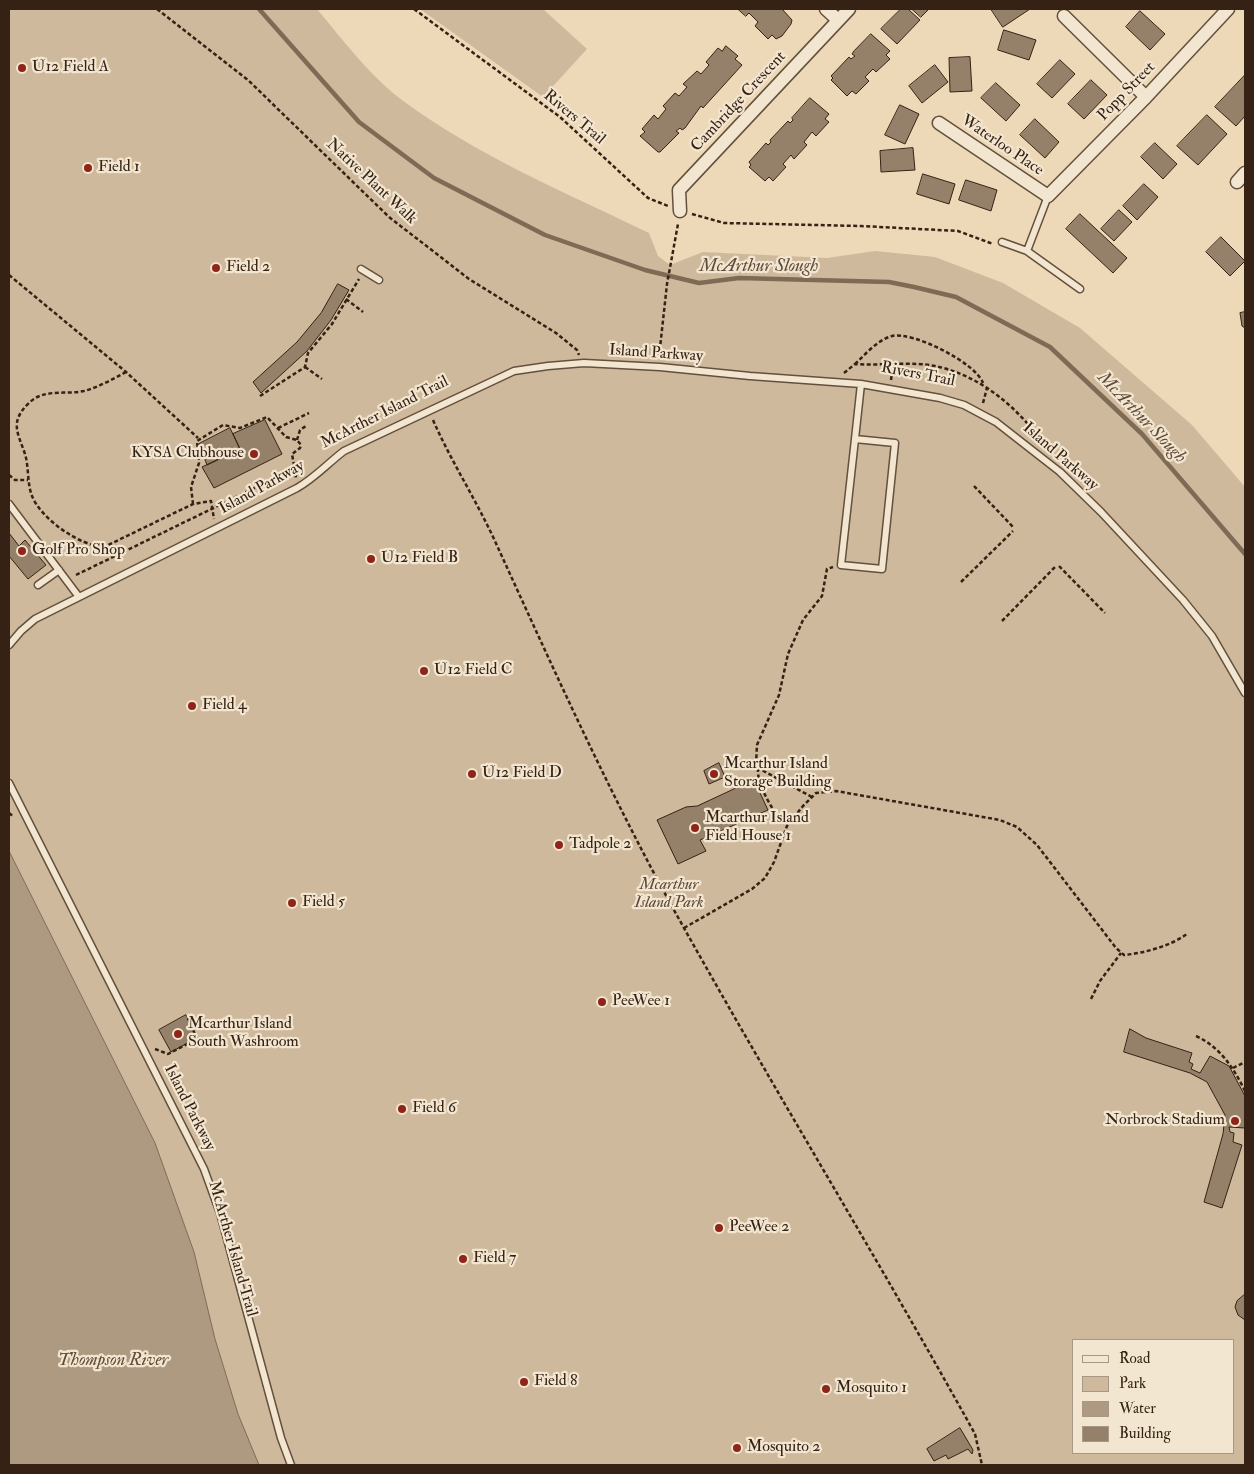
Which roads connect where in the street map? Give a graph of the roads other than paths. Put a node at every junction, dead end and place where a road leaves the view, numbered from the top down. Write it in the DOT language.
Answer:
graph roads {
  1 [pos="826,9"];
  2 [pos="849,9"];
  3 [pos="1228,9"];
  4 [pos="1064,16"];
  5 [pos="838,20"];
  6 [pos="1146,96"];
  7 [pos="939,123"];
  8 [pos="1048,196"];
  9 [pos="680,211"];
  10 [pos="1000,243"];
  11 [pos="1027,252"];
  12 [pos="363,270"];
  13 [pos="379,280"];
  14 [pos="1080,289"];
  15 [pos="861,384"];
  16 [pos="855,438"];
  17 [pos="9,504"];
  18 [pos="59,570"];
  19 [pos="38,585"];
  20 [pos="79,597"];
  21 [pos="9,645"];
  22 [pos="1245,693"];
  23 [pos="9,783"];
  24 [pos="291,1465"];
  1 -- 5 [label="street"];
  2 -- 5 [label="street, Cambridge Crescent"];
  3 -- 6 [label="street, Popp Street"];
  4 -- 6 [label="street"];
  5 -- 9 [label="street, Cambridge Crescent"];
  6 -- 8 [label="street, Popp Street"];
  7 -- 8 [label="street, Waterloo Place"];
  8 -- 11 [label="lane"];
  10 -- 11 [label="lane"];
  11 -- 14 [label="lane"];
  12 -- 13 [label="lane"];
  15 -- 16 [label="lane"];
  15 -- 20 [label="lane, Island Parkway"];
  15 -- 22 [label="lane, Island Parkway"];
  16 -- 16 [label="lane"];
  17 -- 18 [label="lane"];
  18 -- 19 [label="lane"];
  18 -- 20 [label="lane"];
  20 -- 21 [label="lane, Island Parkway"];
  23 -- 24 [label="lane, Island Parkway"];
}
